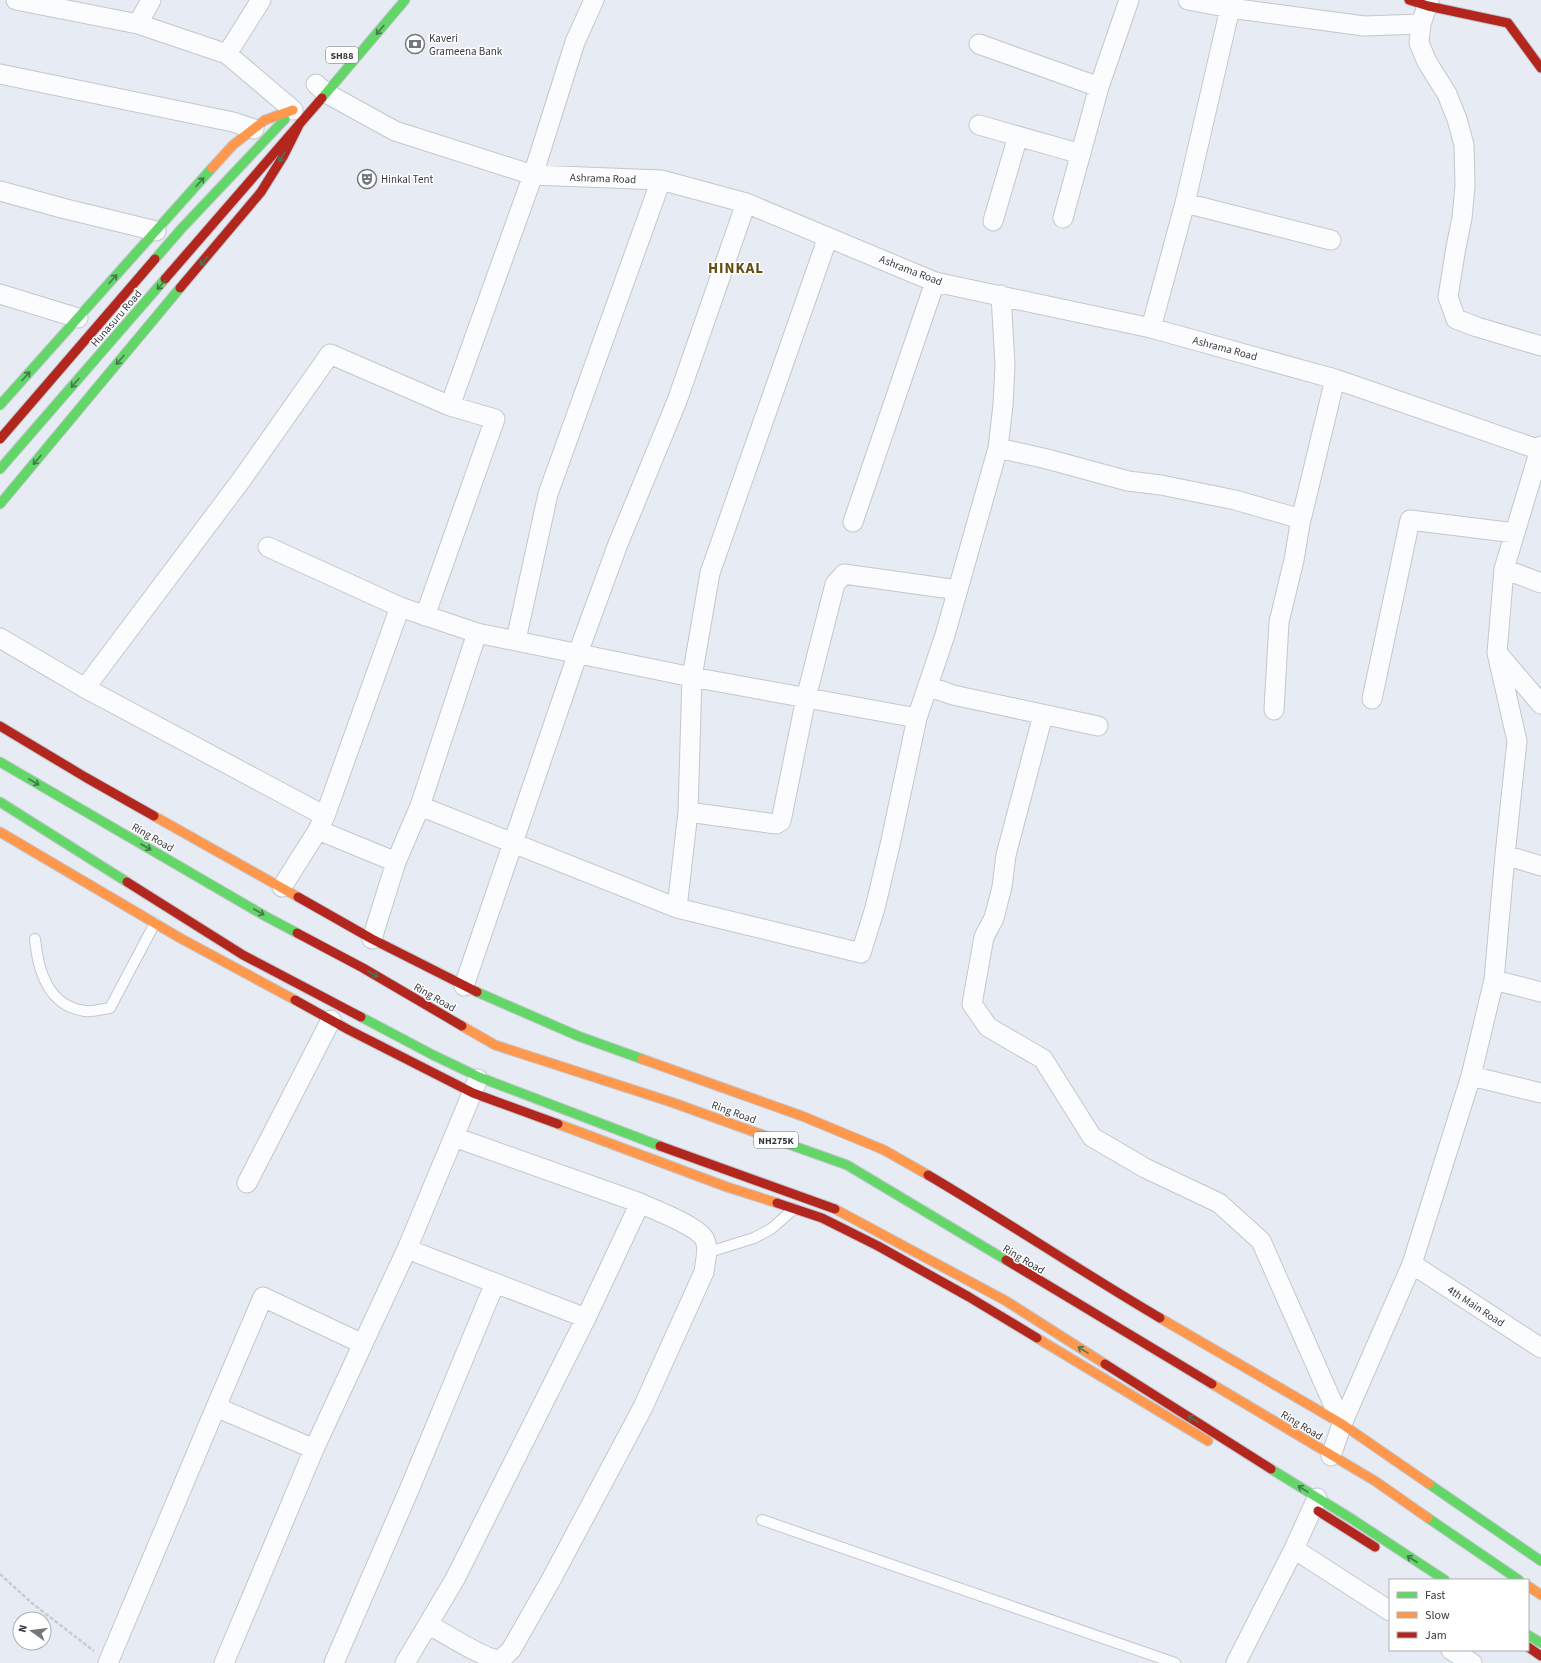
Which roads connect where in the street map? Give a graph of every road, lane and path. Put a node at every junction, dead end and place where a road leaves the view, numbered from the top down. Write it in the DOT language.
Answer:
graph roads {
  1 [pos="16,0"];
  2 [pos="151,0"];
  3 [pos="261,0"];
  4 [pos="405,0"];
  5 [pos="594,0"];
  6 [pos="1129,0"];
  7 [pos="1188,0"];
  8 [pos="1409,0"];
  9 [pos="1429,3"];
  10 [pos="80,7"];
  11 [pos="1230,8"];
  12 [pos="138,24"];
  13 [pos="1421,24"];
  14 [pos="979,44"];
  15 [pos="227,54"];
  16 [pos="1541,68"];
  17 [pos="0,74"];
  18 [pos="319,86"];
  19 [pos="1099,87"];
  20 [pos="297,112"];
  21 [pos="260,125"];
  22 [pos="979,125"];
  23 [pos="1018,136"];
  24 [pos="1081,154"];
  25 [pos="533,175"];
  26 [pos="661,180"];
  27 [pos="0,191"];
  28 [pos="746,203"];
  29 [pos="1185,203"];
  30 [pos="1063,218"];
  31 [pos="993,221"];
  32 [pos="156,231"];
  33 [pos="828,237"];
  34 [pos="1330,240"];
  35 [pos="935,282"];
  36 [pos="0,294"];
  37 [pos="1001,295"];
  38 [pos="78,318"];
  39 [pos="1151,328"];
  40 [pos="1541,346"];
  41 [pos="1335,378"];
  42 [pos="0,405"];
  43 [pos="450,406"];
  44 [pos="0,439"];
  45 [pos="998,448"];
  46 [pos="1540,448"];
  47 [pos="0,469"];
  48 [pos="0,504"];
  49 [pos="1301,519"];
  50 [pos="853,522"];
  51 [pos="1515,533"];
  52 [pos="268,547"];
  53 [pos="1504,569"];
  54 [pos="1541,583"];
  55 [pos="958,590"];
  56 [pos="400,607"];
  57 [pos="425,616"];
  58 [pos="477,633"];
  59 [pos="0,638"];
  60 [pos="516,640"];
  61 [pos="578,653"];
  62 [pos="1497,653"];
  63 [pos="692,677"];
  64 [pos="928,686"];
  65 [pos="86,688"];
  66 [pos="806,698"];
  67 [pos="1372,699"];
  68 [pos="1541,704"];
  69 [pos="1274,710"];
  70 [pos="1042,715"];
  71 [pos="917,718"];
  72 [pos="0,726"];
  73 [pos="1098,726"];
  74 [pos="0,762"];
  75 [pos="0,802"];
  76 [pos="420,806"];
  77 [pos="688,812"];
  78 [pos="321,823"];
  79 [pos="20,824"];
  80 [pos="40,827"];
  81 [pos="0,832"];
  82 [pos="513,842"];
  83 [pos="1505,855"];
  84 [pos="396,862"];
  85 [pos="1541,866"];
  86 [pos="282,887"];
  87 [pos="677,908"];
  88 [pos="155,923"];
  89 [pos="35,938"];
  90 [pos="372,939"];
  91 [pos="1494,980"];
  92 [pos="464,986"];
  93 [pos="1541,992"];
  94 [pos="331,1020"];
  95 [pos="1471,1076"];
  96 [pos="476,1085"];
  97 [pos="1541,1093"];
  98 [pos="454,1137"];
  99 [pos="247,1183"];
  100 [pos="640,1203"];
  101 [pos="794,1208"];
  102 [pos="407,1249"];
  103 [pos="706,1253"];
  104 [pos="1412,1264"];
  105 [pos="495,1283"];
  106 [pos="586,1318"];
  107 [pos="363,1344"];
  108 [pos="1541,1348"];
  109 [pos="216,1406"];
  110 [pos="1342,1424"];
  111 [pos="1218,1448"];
  112 [pos="314,1449"];
  113 [pos="1331,1456"];
  114 [pos="1311,1502"];
  115 [pos="762,1520"];
  116 [pos="1294,1549"];
  117 [pos="1383,1552"];
  118 [pos="1541,1561"];
  119 [pos="0,1574"];
  120 [pos="1443,1579"];
  121 [pos="1518,1579"];
  122 [pos="1529,1587"];
  123 [pos="1541,1595"];
  124 [pos="1389,1610"];
  125 [pos="428,1624"];
  126 [pos="1529,1636"];
  127 [pos="1541,1643"];
  128 [pos="1529,1648"];
  129 [pos="1453,1651"];
  130 [pos="1541,1656"];
  131 [pos="109,1663"];
  132 [pos="224,1663"];
  133 [pos="334,1663"];
  134 [pos="405,1663"];
  135 [pos="1175,1663"];
  136 [pos="1236,1663"];
  137 [pos="1472,1663"];
  1 -- 10 [label="street"];
  2 -- 12 [label="street"];
  3 -- 15 [label="street"];
  4 -- 18 [label="main road, one-way"];
  5 -- 25 [label="street"];
  6 -- 19 [label="street"];
  7 -- 11 [label="street"];
  8 -- 9 [label="main road"];
  9 -- 13 [label="street"];
  9 -- 16 [label="main road"];
  10 -- 12 [label="street"];
  11 -- 13 [label="street"];
  11 -- 29 [label="street"];
  12 -- 15 [label="street"];
  13 -- 40 [label="street"];
  14 -- 19 [label="street"];
  15 -- 20 [label="street"];
  17 -- 21 [label="street"];
  18 -- 20 [label="main road"];
  18 -- 25 [label="street, Ashrama Road"];
  19 -- 24 [label="street"];
  20 -- 21 [label="main road"];
  20 -- 44 [label="main road, Hunasuru Road"];
  20 -- 47 [label="main road, Hunasuru Road, one-way"];
  20 -- 48 [label="main road, one-way"];
  32 -- 21 [label="main road, one-way"];
  22 -- 23 [label="street"];
  23 -- 24 [label="street"];
  23 -- 31 [label="street"];
  24 -- 30 [label="street"];
  25 -- 26 [label="street, Ashrama Road"];
  25 -- 43 [label="street"];
  26 -- 28 [label="street, Ashrama Road"];
  26 -- 60 [label="street"];
  27 -- 32 [label="street"];
  28 -- 33 [label="street, Ashrama Road"];
  28 -- 61 [label="street"];
  29 -- 34 [label="street"];
  29 -- 39 [label="street"];
  38 -- 32 [label="main road, one-way"];
  33 -- 35 [label="street, Ashrama Road"];
  33 -- 63 [label="street"];
  35 -- 37 [label="street, Ashrama Road"];
  35 -- 50 [label="street"];
  36 -- 38 [label="street"];
  37 -- 39 [label="street, Ashrama Road"];
  37 -- 45 [label="street"];
  42 -- 38 [label="main road, one-way"];
  39 -- 41 [label="street, Ashrama Road"];
  41 -- 46 [label="street, Ashrama Road"];
  41 -- 49 [label="street"];
  43 -- 57 [label="street"];
  43 -- 65 [label="street"];
  45 -- 49 [label="street"];
  45 -- 55 [label="street"];
  46 -- 51 [label="street"];
  49 -- 69 [label="street"];
  51 -- 53 [label="street"];
  51 -- 67 [label="street"];
  52 -- 56 [label="street"];
  53 -- 54 [label="street"];
  53 -- 62 [label="street"];
  55 -- 64 [label="street"];
  55 -- 66 [label="street"];
  56 -- 57 [label="street"];
  56 -- 78 [label="street"];
  57 -- 58 [label="street"];
  58 -- 60 [label="street"];
  58 -- 76 [label="street"];
  59 -- 65 [label="street"];
  60 -- 61 [label="street"];
  61 -- 63 [label="street"];
  61 -- 82 [label="street"];
  62 -- 68 [label="street"];
  62 -- 83 [label="street"];
  63 -- 66 [label="street"];
  63 -- 77 [label="street"];
  64 -- 70 [label="street"];
  64 -- 71 [label="street"];
  65 -- 78 [label="street"];
  66 -- 71 [label="street"];
  66 -- 77 [label="street"];
  70 -- 73 [label="street"];
  70 -- 110 [label="street"];
  71 -- 87 [label="street"];
  72 -- 86 [label="main road"];
  74 -- 113 [label="main road, Ring Road / NH275K, one-way"];
  75 -- 80 [label="main road"];
  76 -- 82 [label="street"];
  76 -- 84 [label="street"];
  77 -- 87 [label="street"];
  78 -- 84 [label="street"];
  78 -- 86 [label="street"];
  79 -- 80 [label="main road"];
  80 -- 96 [label="main road"];
  81 -- 88 [label="main road"];
  82 -- 87 [label="street"];
  82 -- 92 [label="street"];
  83 -- 85 [label="street"];
  83 -- 91 [label="street"];
  84 -- 90 [label="street"];
  86 -- 90 [label="main road"];
  88 -- 89 [label="lane"];
  88 -- 94 [label="main road"];
  90 -- 92 [label="main road"];
  91 -- 93 [label="street"];
  91 -- 95 [label="street"];
  92 -- 110 [label="main road"];
  94 -- 96 [label="main road"];
  94 -- 99 [label="street"];
  95 -- 97 [label="street"];
  95 -- 104 [label="street"];
  96 -- 98 [label="street"];
  96 -- 101 [label="main road"];
  114 -- 96 [label="main road, one-way"];
  98 -- 100 [label="street"];
  98 -- 102 [label="street"];
  100 -- 103 [label="street"];
  100 -- 106 [label="street"];
  101 -- 103 [label="lane"];
  101 -- 111 [label="main road"];
  102 -- 105 [label="street"];
  102 -- 107 [label="street"];
  103 -- 125 [label="street"];
  104 -- 108 [label="street, 4th Main Road"];
  104 -- 110 [label="street"];
  105 -- 106 [label="street"];
  105 -- 133 [label="street"];
  106 -- 125 [label="street"];
  107 -- 109 [label="street"];
  107 -- 112 [label="street"];
  109 -- 112 [label="street"];
  109 -- 131 [label="street"];
  110 -- 113 [label="street"];
  110 -- 118 [label="main road"];
  112 -- 132 [label="street"];
  113 -- 121 [label="main road, Ring Road / NH275K"];
  114 -- 116 [label="street"];
  114 -- 117 [label="main road"];
  120 -- 114 [label="main road, one-way"];
  115 -- 135 [label="lane"];
  116 -- 124 [label="street"];
  116 -- 136 [label="street"];
  119 -- 131 [label="path"];
  122 -- 123 [label="main road"];
  125 -- 134 [label="street"];
  126 -- 127 [label="main road"];
  128 -- 130 [label="main road"];
  129 -- 137 [label="street"];
}
